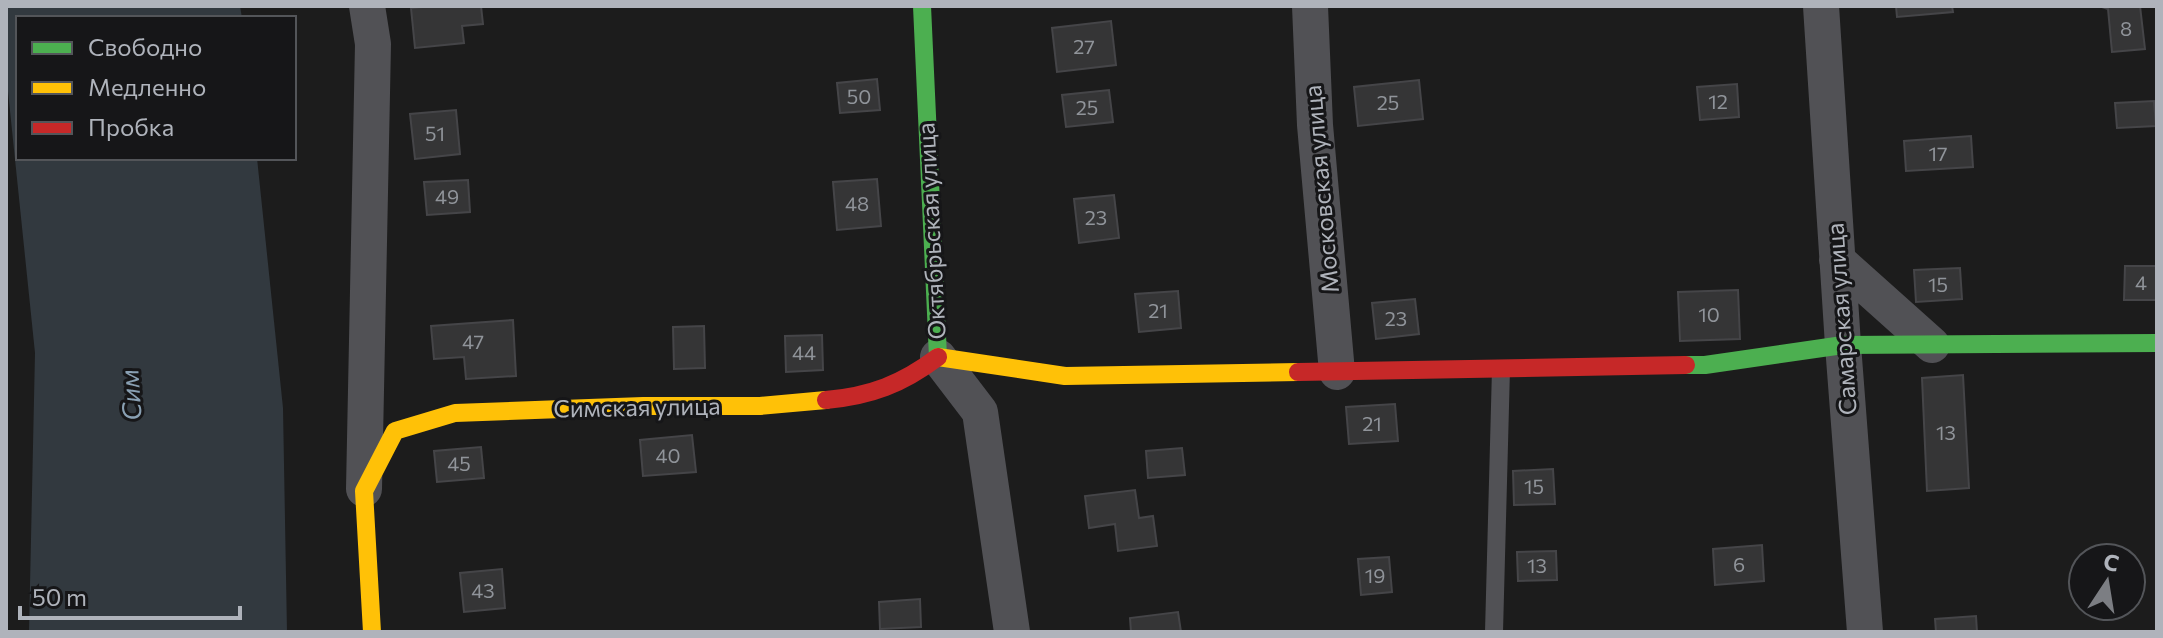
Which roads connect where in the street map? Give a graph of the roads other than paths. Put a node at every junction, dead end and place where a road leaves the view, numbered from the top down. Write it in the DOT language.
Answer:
graph roads {
  1 [pos="367,6"];
  2 [pos="922,6"];
  3 [pos="1310,6"];
  4 [pos="1821,6"];
  5 [pos="1837,260"];
  6 [pos="2157,343"];
  7 [pos="1843,345"];
  8 [pos="1932,345"];
  9 [pos="938,357"];
  10 [pos="1501,369"];
  11 [pos="1337,372"];
  12 [pos="364,491"];
  13 [pos="372,632"];
  14 [pos="1012,632"];
  15 [pos="1494,632"];
  16 [pos="1865,632"];
  1 -- 12 [label="street"];
  2 -- 9 [label="street, Октябрьская улица"];
  3 -- 11 [label="street, Московская улица"];
  4 -- 5 [label="street, Самарская улица"];
  5 -- 7 [label="street, Самарская улица"];
  5 -- 8 [label="street"];
  6 -- 8 [label="street"];
  7 -- 8 [label="street"];
  7 -- 10 [label="street"];
  7 -- 16 [label="street, Самарская улица"];
  9 -- 11 [label="street"];
  9 -- 12 [label="street, Симская улица"];
  9 -- 14 [label="street, Октябрьская улица"];
  10 -- 11 [label="street"];
  10 -- 15 [label="lane"];
  12 -- 13 [label="street"];
}
